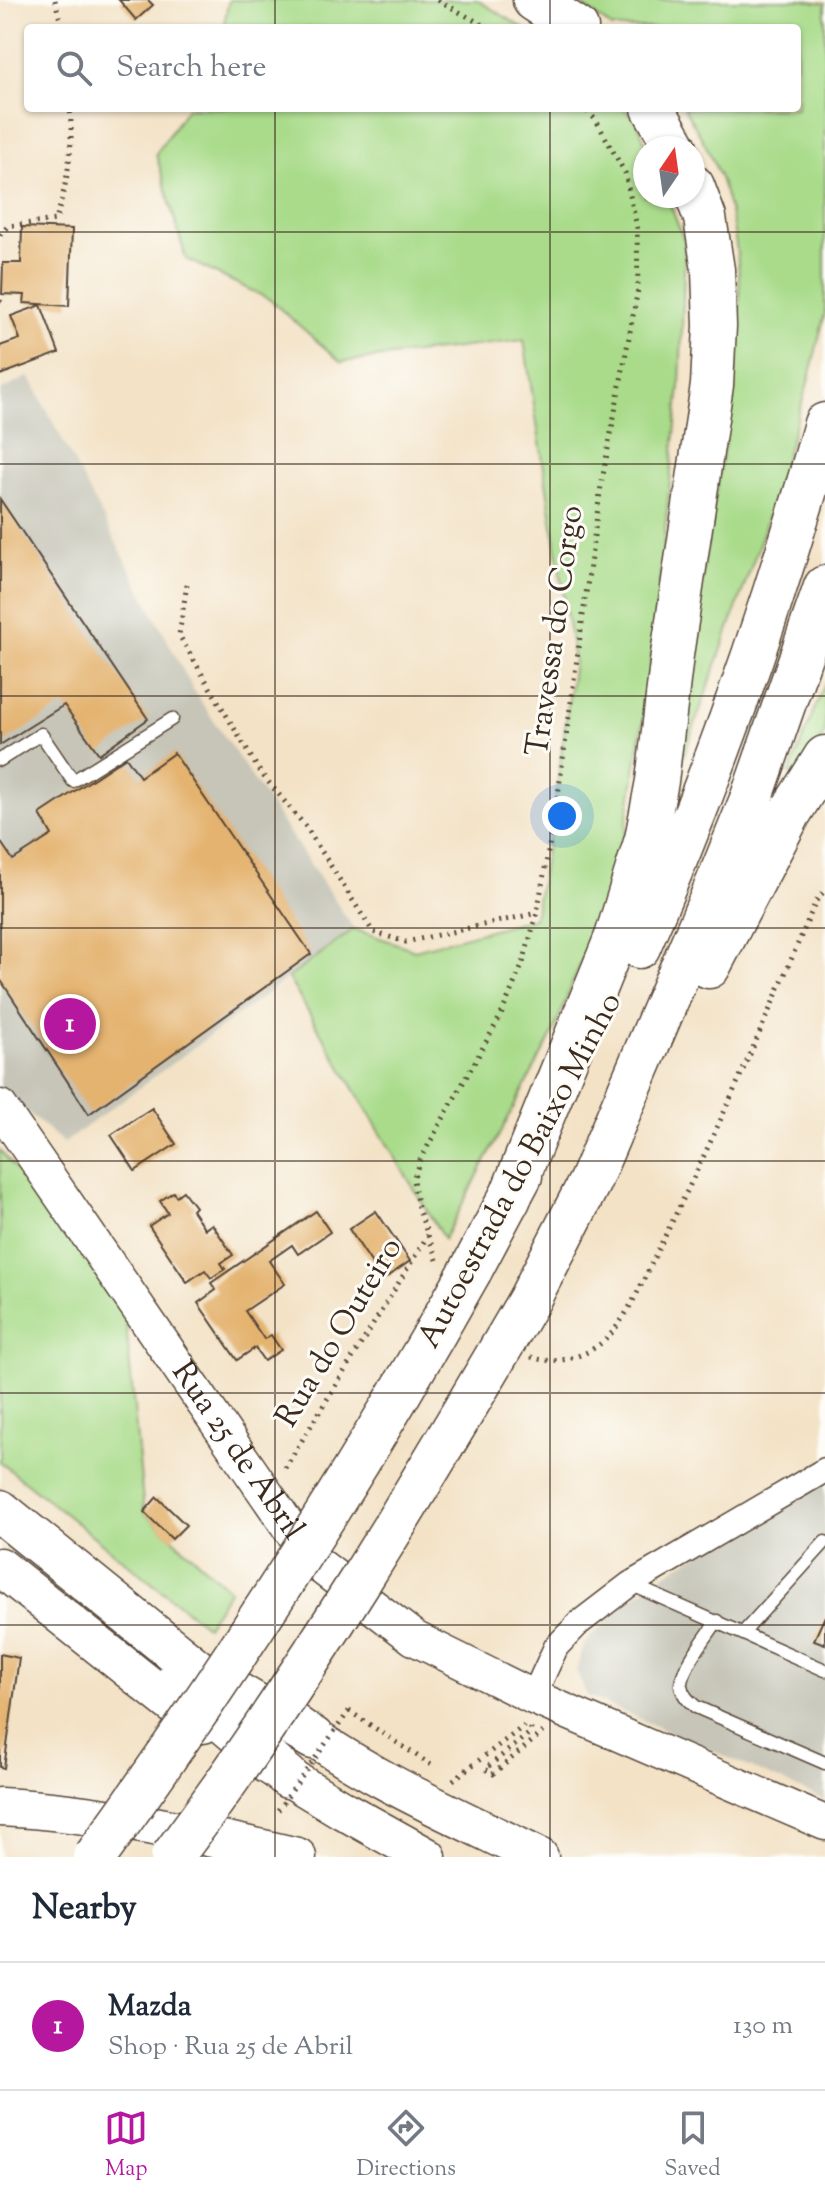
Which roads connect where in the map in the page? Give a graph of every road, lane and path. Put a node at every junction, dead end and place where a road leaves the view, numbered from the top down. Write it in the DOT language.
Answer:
graph roads {
  1 [pos="55,0"];
  2 [pos="438,0"];
  3 [pos="534,0"];
  4 [pos="61,24"];
  5 [pos="481,24"];
  6 [pos="571,24"];
  7 [pos="70,112"];
  8 [pos="588,112"];
  9 [pos="655,112"];
  10 [pos="669,136"];
  11 [pos="701,208"];
  12 [pos="0,235"];
  13 [pos="825,424"];
  14 [pos="187,584"];
  15 [pos="825,587"];
  16 [pos="172,719"];
  17 [pos="825,757"];
  18 [pos="0,760"];
  19 [pos="825,890"];
  20 [pos="537,913"];
  21 [pos="0,1107"];
  22 [pos="590,1181"];
  23 [pos="509,1200"];
  24 [pos="428,1235"];
  25 [pos="455,1269"];
  26 [pos="517,1352"];
  27 [pos="825,1470"];
  28 [pos="0,1489"];
  29 [pos="268,1496"];
  30 [pos="0,1511"];
  31 [pos="0,1542"];
  32 [pos="825,1542"];
  33 [pos="0,1567"];
  34 [pos="630,1584"];
  35 [pos="717,1621"];
  36 [pos="743,1633"];
  37 [pos="825,1670"];
  38 [pos="545,1701"];
  39 [pos="313,1738"];
  40 [pos="825,1763"];
  41 [pos="283,1794"];
  42 [pos="0,1807"];
  43 [pos="825,1823"];
  44 [pos="95,1857"];
  45 [pos="172,1857"];
  46 [pos="297,1857"];
  47 [pos="427,1857"];
  48 [pos="539,1857"];
  1 -- 4 [label="path"];
  2 -- 5 [label="path"];
  3 -- 6 [label="highway"];
  7 -- 12 [label="path"];
  8 -- 20 [label="path, Travessa do Corgo"];
  9 -- 10 [label="highway"];
  11 -- 23 [label="highway"];
  13 -- 23 [label="highway, Autoestrada do Baixo Minho"];
  14 -- 20 [label="path"];
  15 -- 22 [label="highway, Autoestrada do Baixo Minho"];
  16 -- 18 [label="lane"];
  17 -- 22 [label="highway"];
  19 -- 26 [label="path"];
  20 -- 24 [label="path, Travessa do Corgo"];
  21 -- 29 [label="main road, Rua 25 de Abril"];
  22 -- 45 [label="highway, Autoestrada do Baixo Minho, bridge"];
  23 -- 25 [label="highway, Autoestrada do Baixo Minho"];
  24 -- 25 [label="path, Travessa do Corgo"];
  24 -- 29 [label="path, Rua do Outeiro"];
  25 -- 44 [label="highway, Autoestrada do Baixo Minho, bridge"];
  27 -- 34 [label="street"];
  28 -- 39 [label="highway"];
  29 -- 38 [label="main road, Rua 25 de Abril"];
  30 -- 39 [label="highway"];
  31 -- 41 [label="highway"];
  32 -- 36 [label="lane"];
  33 -- 41 [label="highway"];
  34 -- 35 [label="lane"];
  34 -- 38 [label="street"];
  35 -- 36 [label="lane"];
  35 -- 40 [label="lane"];
  36 -- 37 [label="lane"];
  38 -- 41 [label="path, bridge"];
  38 -- 43 [label="main road, Rua 25 de Abril"];
  39 -- 48 [label="highway"];
  41 -- 47 [label="highway"];
  42 -- 46 [label="highway"];
}
